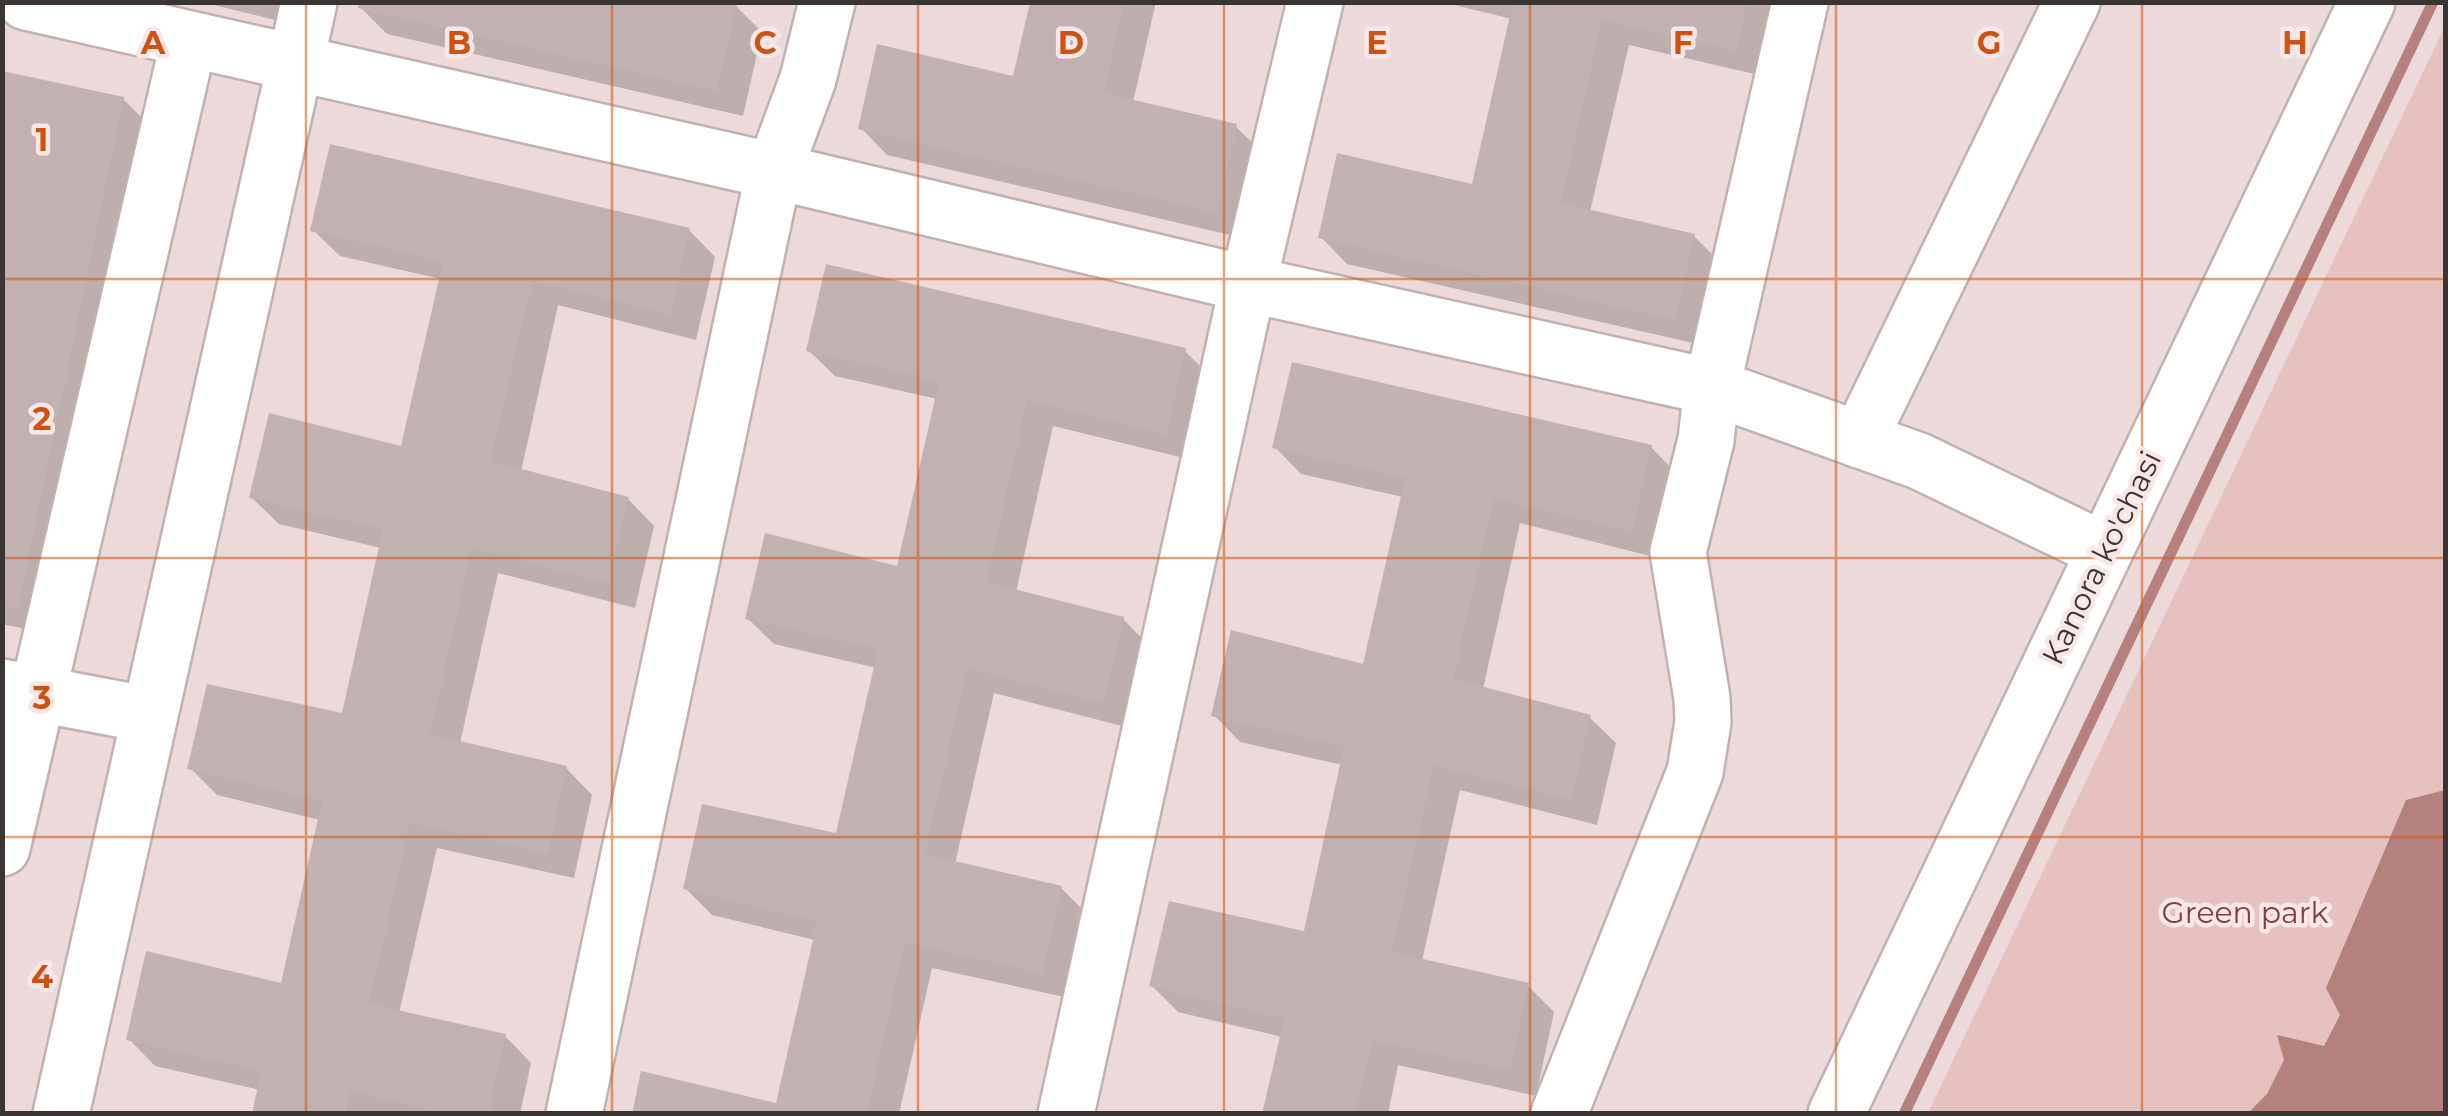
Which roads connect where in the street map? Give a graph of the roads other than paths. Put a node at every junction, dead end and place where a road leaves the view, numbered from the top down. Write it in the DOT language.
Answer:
graph roads {
  1 [pos="26,2"];
  2 [pos="308,2"];
  3 [pos="827,2"];
  4 [pos="1316,2"];
  5 [pos="1800,2"];
  6 [pos="2072,2"];
  7 [pos="2367,2"];
  8 [pos="189,40"];
  9 [pos="294,63"];
  10 [pos="774,171"];
  11 [pos="1248,284"];
  12 [pos="1712,387"];
  13 [pos="1859,440"];
  14 [pos="2105,551"];
  15 [pos="20,691"];
  16 [pos="150,715"];
  17 [pos="2,848"];
  18 [pos="61,1114"];
  19 [pos="574,1114"];
  20 [pos="1066,1114"];
  21 [pos="1560,1114"];
  22 [pos="1836,1114"];
  1 -- 8 [label="street"];
  2 -- 9 [label="street"];
  3 -- 10 [label="street"];
  4 -- 11 [label="street"];
  5 -- 12 [label="street"];
  6 -- 13 [label="street"];
  7 -- 14 [label="street, Kanora ko'chasi"];
  8 -- 9 [label="street"];
  8 -- 15 [label="street"];
  9 -- 10 [label="street"];
  9 -- 16 [label="street"];
  10 -- 11 [label="street"];
  10 -- 19 [label="street"];
  11 -- 12 [label="street"];
  11 -- 20 [label="street"];
  12 -- 13 [label="street"];
  12 -- 21 [label="street"];
  13 -- 14 [label="street"];
  14 -- 22 [label="street, Kanora ko'chasi"];
  15 -- 16 [label="street"];
  15 -- 17 [label="street"];
  16 -- 18 [label="street"];
}
